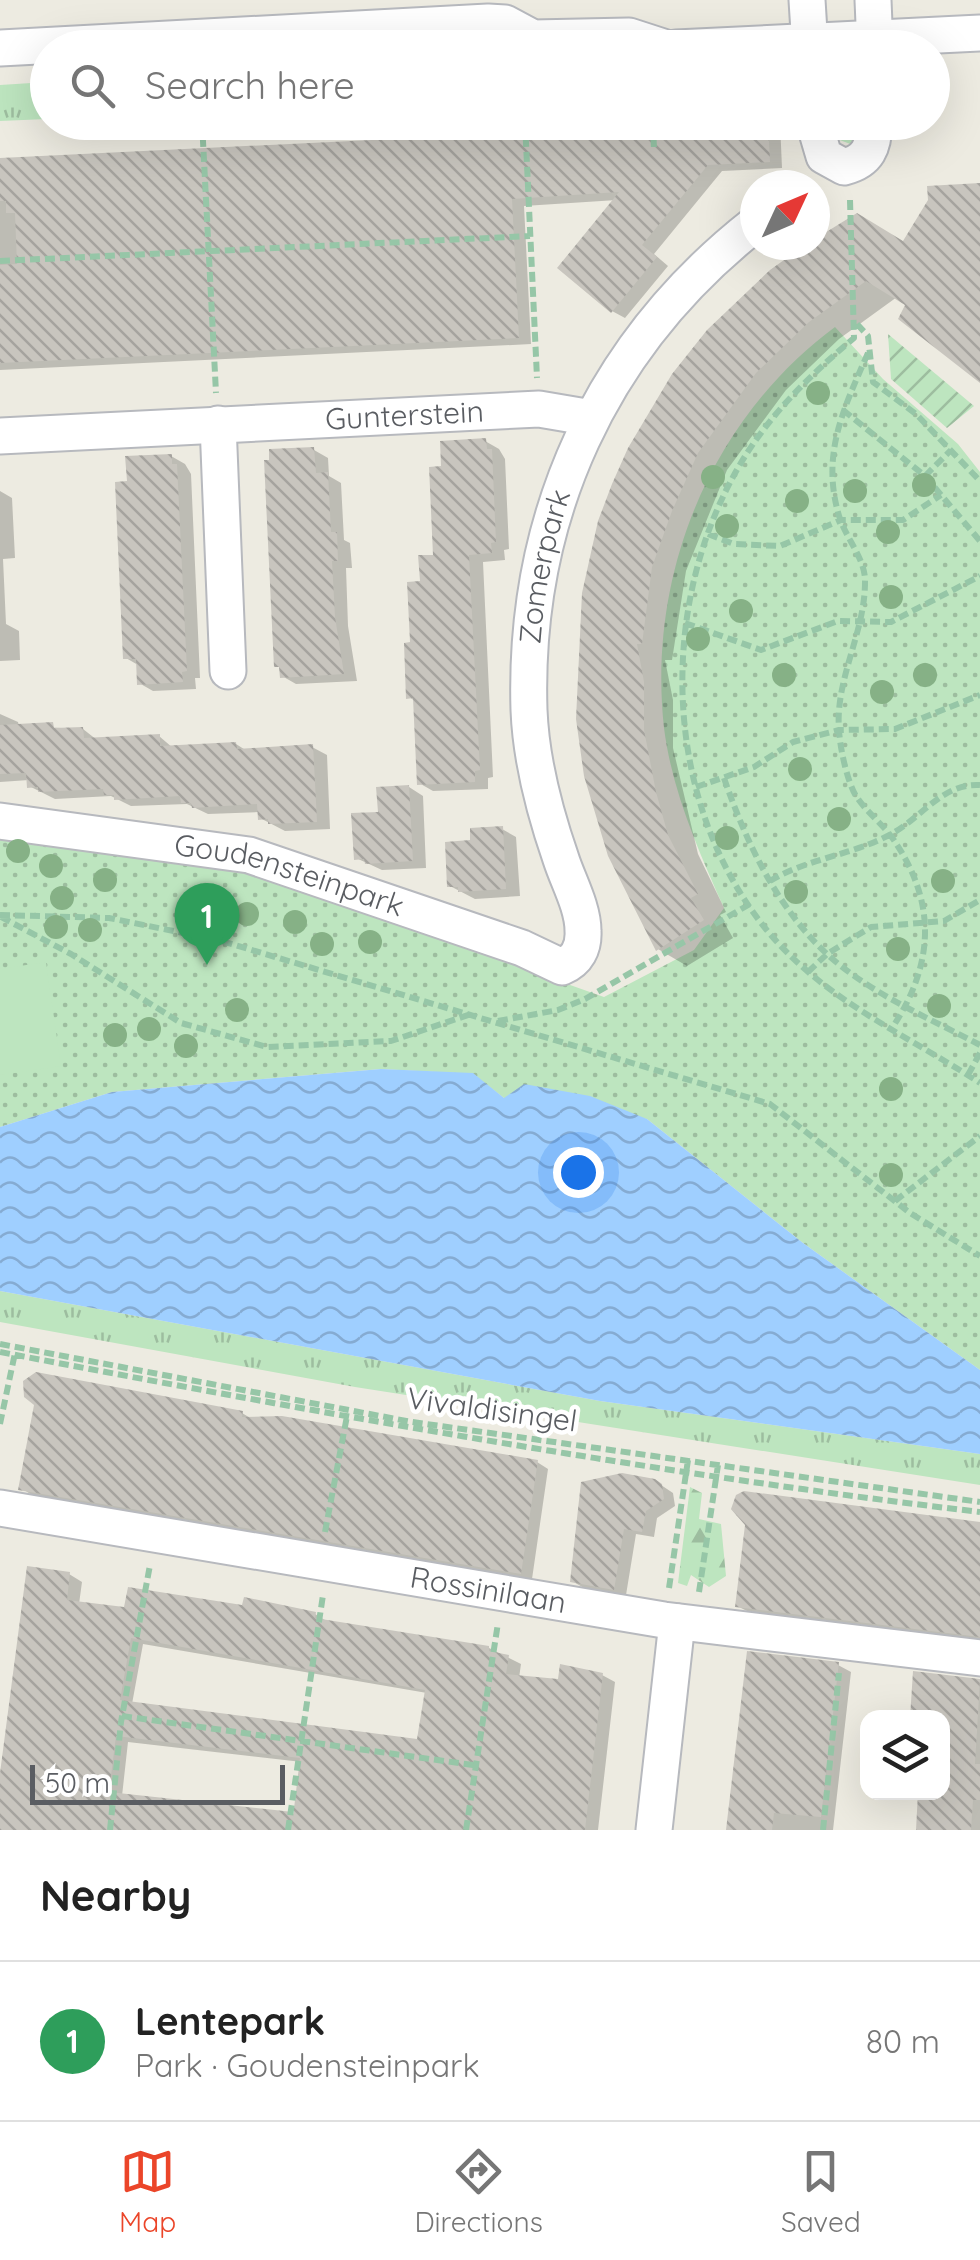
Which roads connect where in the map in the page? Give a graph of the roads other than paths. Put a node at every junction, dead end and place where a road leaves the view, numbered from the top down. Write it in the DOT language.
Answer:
graph roads {
  1 [pos="808,0"];
  2 [pos="873,0"];
  3 [pos="338,30"];
  4 [pos="518,30"];
  5 [pos="809,30"];
  6 [pos="874,30"];
  7 [pos="980,34"];
  8 [pos="950,37"];
  9 [pos="30,46"];
  10 [pos="0,48"];
  11 [pos="819,140"];
  12 [pos="874,140"];
  13 [pos="824,170"];
  14 [pos="830,174"];
  15 [pos="740,239"];
  16 [pos="592,418"];
  17 [pos="218,424"];
  18 [pos="0,436"];
  19 [pos="228,672"];
  20 [pos="0,820"];
  21 [pos="569,964"];
  22 [pos="0,1508"];
  23 [pos="678,1622"];
  24 [pos="980,1658"];
  25 [pos="654,1830"];
  1 -- 5 [label="street"];
  2 -- 6 [label="street"];
  3 -- 4 [label="street"];
  7 -- 8 [label="street"];
  9 -- 10 [label="street"];
  11 -- 13 [label="street"];
  12 -- 14 [label="street"];
  15 -- 16 [label="street, Zomerpark"];
  16 -- 17 [label="street, Gunterstein"];
  16 -- 21 [label="street, Zomerpark"];
  17 -- 18 [label="street, Gunterstein"];
  17 -- 19 [label="street"];
  20 -- 21 [label="street, Goudensteinpark"];
  22 -- 23 [label="street, Rossinilaan"];
  23 -- 24 [label="street, Rossinilaan"];
  23 -- 25 [label="street"];
}
